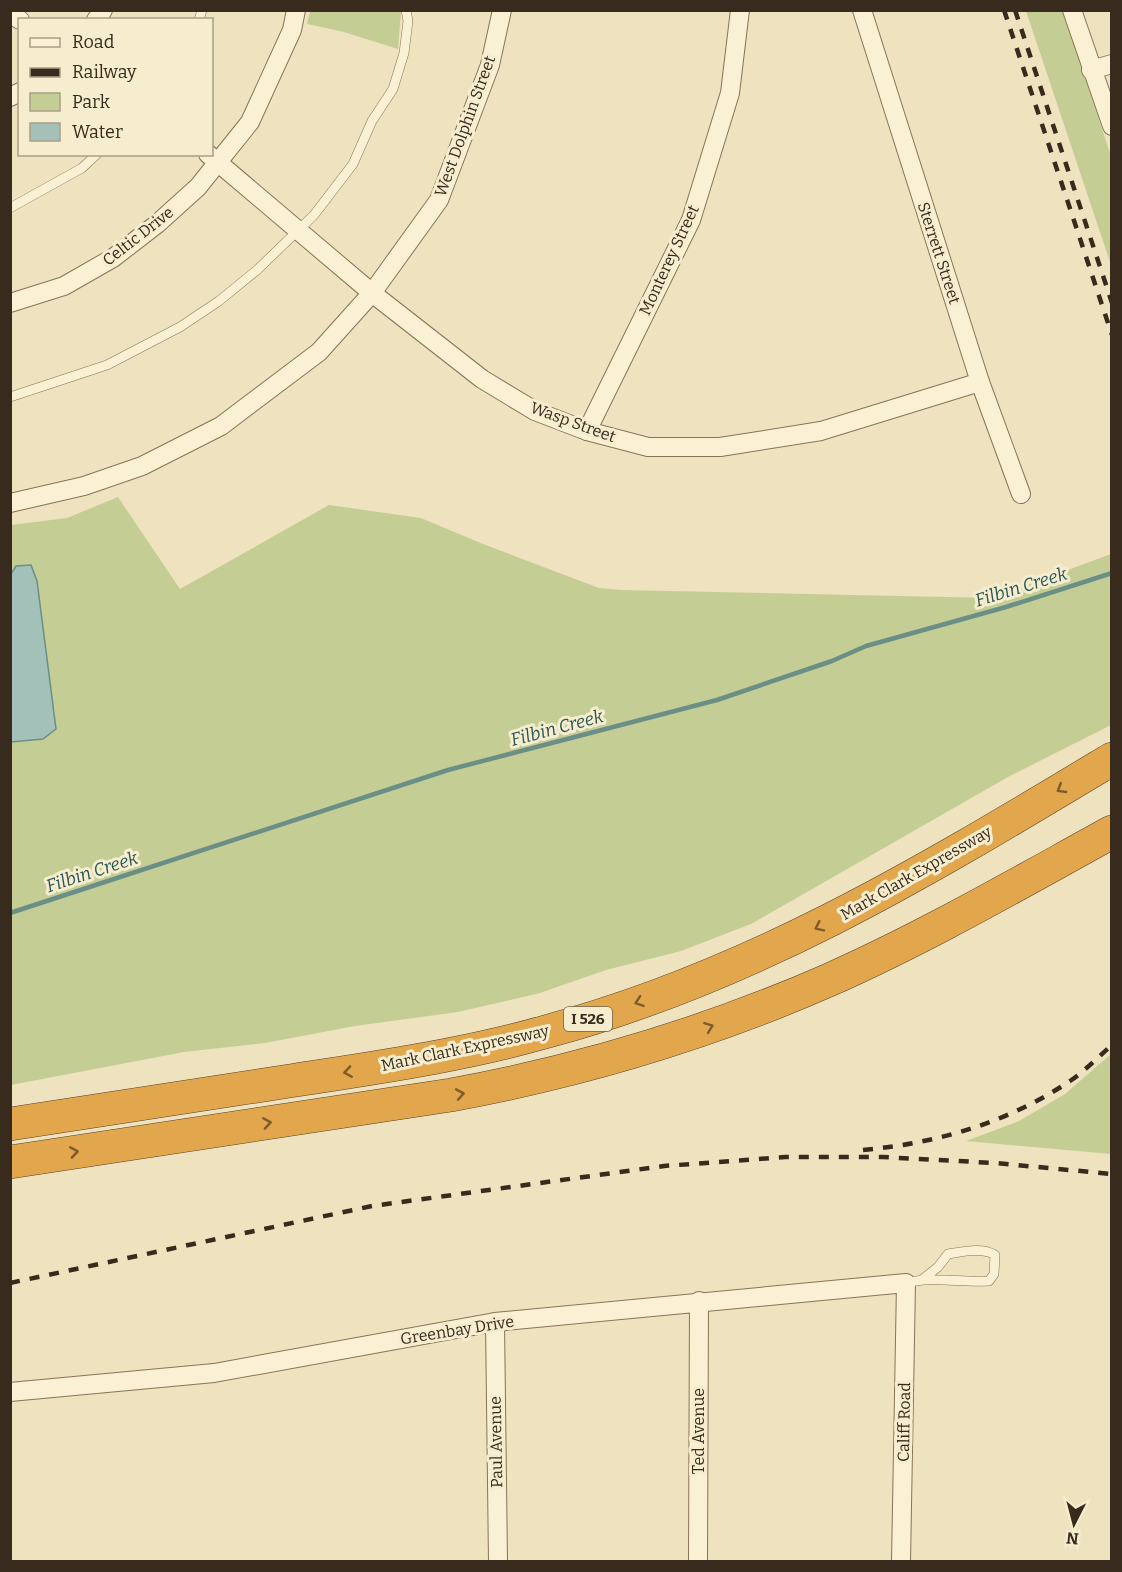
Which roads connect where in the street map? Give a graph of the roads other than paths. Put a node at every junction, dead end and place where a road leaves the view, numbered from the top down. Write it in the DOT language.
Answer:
graph roads {
  1 [pos="296,10"];
  2 [pos="406,10"];
  3 [pos="502,10"];
  4 [pos="740,10"];
  5 [pos="862,10"];
  6 [pos="1072,10"];
  7 [pos="1112,64"];
  8 [pos="1091,70"];
  9 [pos="1112,126"];
  10 [pos="95,156"];
  11 [pos="213,159"];
  12 [pos="10,208"];
  13 [pos="298,230"];
  14 [pos="372,292"];
  15 [pos="10,303"];
  16 [pos="980,382"];
  17 [pos="10,397"];
  18 [pos="587,431"];
  19 [pos="1021,494"];
  20 [pos="10,503"];
  21 [pos="1112,759"];
  22 [pos="1112,832"];
  23 [pos="10,1124"];
  24 [pos="10,1162"];
  25 [pos="915,1281"];
  26 [pos="699,1301"];
  27 [pos="495,1322"];
  28 [pos="10,1392"];
  29 [pos="498,1562"];
  30 [pos="698,1562"];
  31 [pos="901,1562"];
  1 -- 11 [label="street, Celtic Drive"];
  2 -- 13 [label="lane"];
  3 -- 14 [label="street, West Dolphin Street"];
  4 -- 18 [label="street, Monterey Street"];
  5 -- 16 [label="street, Sterrett Street"];
  6 -- 8 [label="street"];
  7 -- 8 [label="street"];
  8 -- 9 [label="street"];
  10 -- 12 [label="lane"];
  11 -- 13 [label="street, Wasp Street"];
  11 -- 15 [label="street, Celtic Drive"];
  13 -- 14 [label="street, Wasp Street"];
  13 -- 17 [label="lane"];
  14 -- 18 [label="street, Wasp Street"];
  14 -- 20 [label="street, West Dolphin Street"];
  16 -- 18 [label="street, Wasp Street"];
  16 -- 19 [label="street, Sterrett Street"];
  21 -- 23 [label="highway, Mark Clark Expressway / I 526, one-way"];
  24 -- 22 [label="highway, one-way"];
  25 -- 25 [label="lane"];
  25 -- 26 [label="street, Greenbay Drive"];
  25 -- 31 [label="street, Califf Road"];
  26 -- 27 [label="street, Greenbay Drive"];
  26 -- 30 [label="street, Ted Avenue"];
  27 -- 28 [label="street, Greenbay Drive"];
  27 -- 29 [label="street, Paul Avenue"];
}
